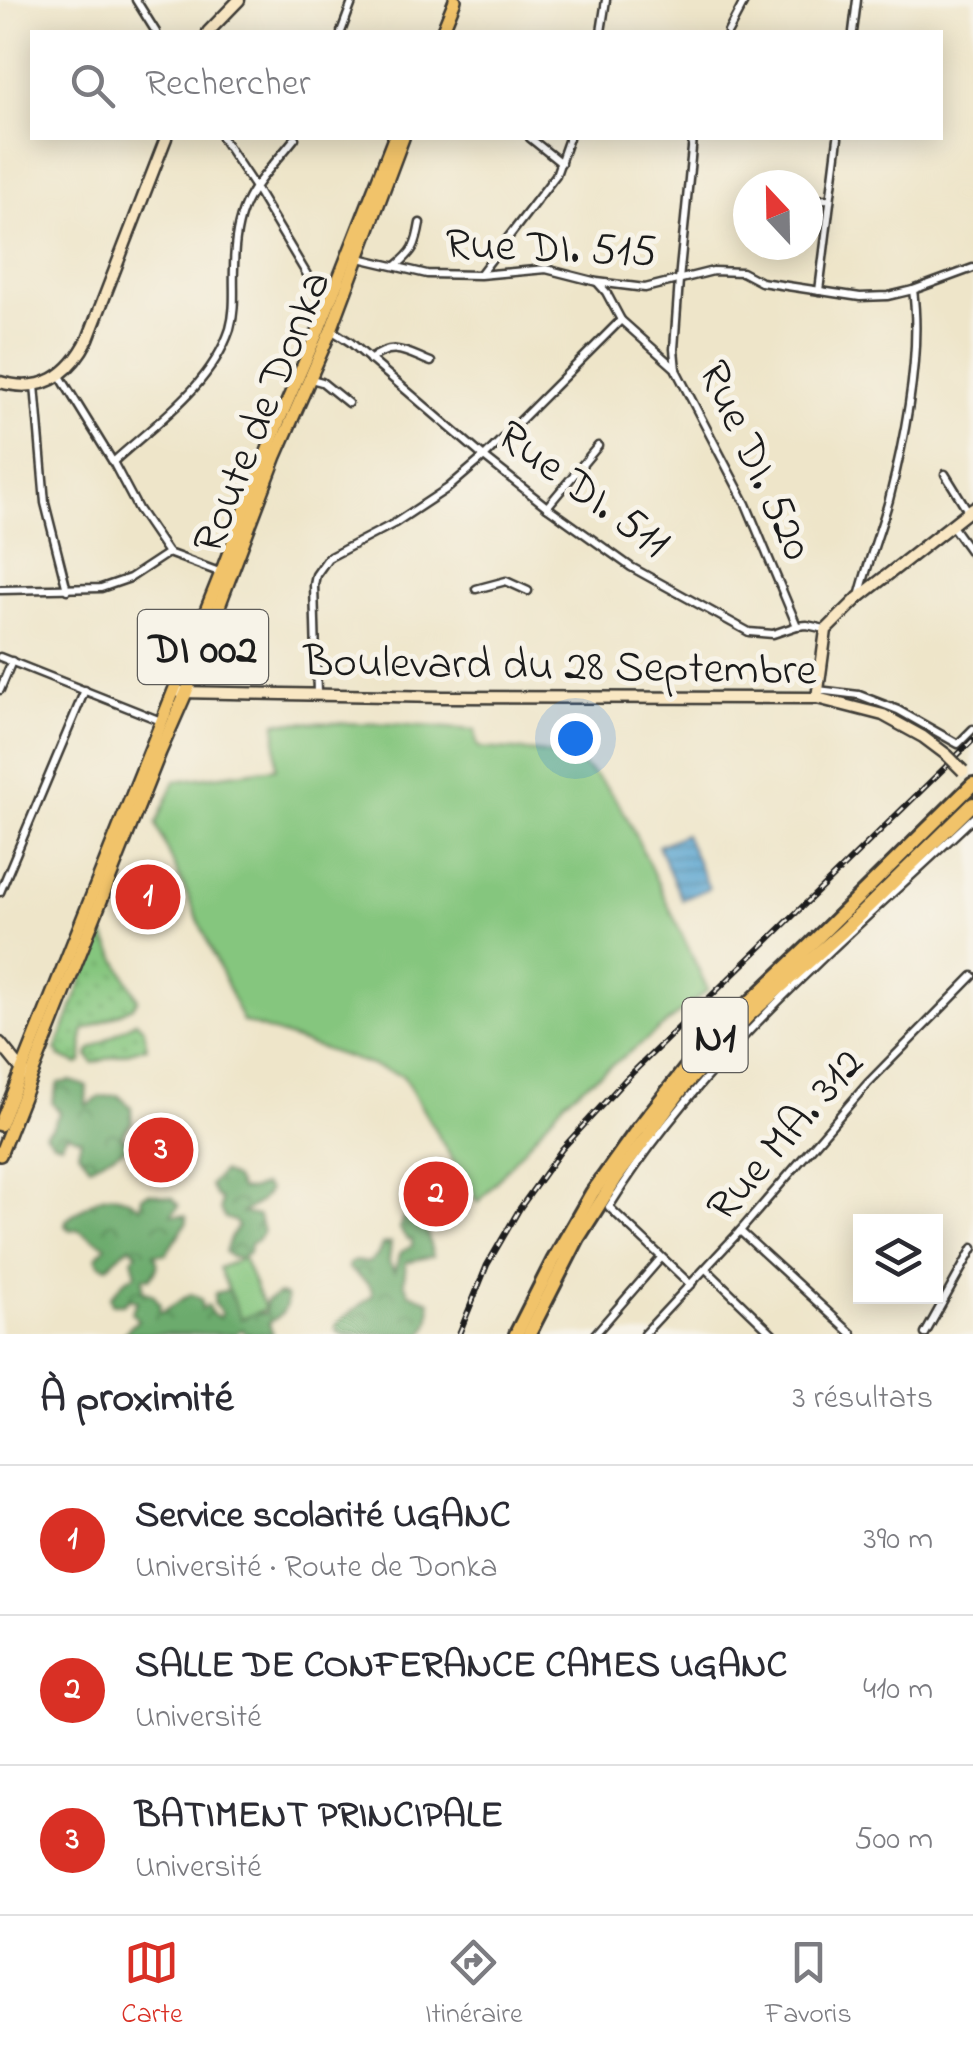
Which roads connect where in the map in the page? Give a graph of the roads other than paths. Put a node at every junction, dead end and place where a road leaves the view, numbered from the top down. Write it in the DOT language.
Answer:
graph roads {
  1 [pos="136,0"];
  2 [pos="238,0"];
  3 [pos="354,0"];
  4 [pos="451,0"];
  5 [pos="606,0"];
  6 [pos="745,0"];
  7 [pos="857,0"];
  8 [pos="155,30"];
  9 [pos="210,30"];
  10 [pos="343,30"];
  11 [pos="439,30"];
  12 [pos="601,30"];
  13 [pos="729,30"];
  14 [pos="852,30"];
  15 [pos="165,140"];
  16 [pos="223,140"];
  17 [pos="293,140"];
  18 [pos="393,140"];
  19 [pos="402,140"];
  20 [pos="532,140"];
  21 [pos="568,140"];
  22 [pos="693,140"];
  23 [pos="838,140"];
  24 [pos="561,164"];
  25 [pos="254,186"];
  26 [pos="823,199"];
  27 [pos="830,199"];
  28 [pos="420,224"];
  29 [pos="358,258"];
  30 [pos="395,267"];
  31 [pos="973,268"];
  32 [pos="480,275"];
  33 [pos="678,280"];
  34 [pos="597,282"];
  35 [pos="914,290"];
  36 [pos="820,291"];
  37 [pos="328,305"];
  38 [pos="621,320"];
  39 [pos="330,330"];
  40 [pos="370,360"];
  41 [pos="430,362"];
  42 [pos="676,370"];
  43 [pos="60,376"];
  44 [pos="311,379"];
  45 [pos="0,382"];
  46 [pos="35,385"];
  47 [pos="348,404"];
  48 [pos="598,446"];
  49 [pos="484,457"];
  50 [pos="113,462"];
  51 [pos="945,474"];
  52 [pos="547,507"];
  53 [pos="971,510"];
  54 [pos="951,524"];
  55 [pos="168,553"];
  56 [pos="973,555"];
  57 [pos="221,572"];
  58 [pos="476,588"];
  59 [pos="0,590"];
  60 [pos="67,590"];
  61 [pos="528,591"];
  62 [pos="858,598"];
  63 [pos="796,626"];
  64 [pos="826,630"];
  65 [pos="0,657"];
  66 [pos="12,662"];
  67 [pos="0,690"];
  68 [pos="85,690"];
  69 [pos="180,692"];
  70 [pos="317,694"];
  71 [pos="818,694"];
  72 [pos="166,723"];
  73 [pos="973,730"];
  74 [pos="970,777"];
  75 [pos="973,804"];
  76 [pos="973,818"];
  77 [pos="0,892"];
  78 [pos="973,976"];
  79 [pos="0,1043"];
  80 [pos="26,1075"];
  81 [pos="0,1126"];
  82 [pos="0,1155"];
  83 [pos="608,1207"];
  84 [pos="740,1231"];
  85 [pos="973,1248"];
  86 [pos="661,1258"];
  87 [pos="706,1268"];
  88 [pos="691,1286"];
  89 [pos="525,1333"];
  90 [pos="595,1334"];
  91 [pos="644,1334"];
  92 [pos="774,1334"];
  93 [pos="852,1334"];
  94 [pos="924,1334"];
  1 -- 8 [label="street"];
  2 -- 9 [label="main road"];
  3 -- 10 [label="street"];
  4 -- 11 [label="main road"];
  5 -- 12 [label="street"];
  6 -- 13 [label="street"];
  7 -- 14 [label="street"];
  15 -- 43 [label="main road"];
  16 -- 25 [label="street"];
  17 -- 25 [label="street"];
  18 -- 37 [label="main road, Route de Donka / DI 002"];
  19 -- 29 [label="main road, Route de Donka / DI 002"];
  20 -- 24 [label="street"];
  21 -- 24 [label="street"];
  22 -- 33 [label="street, Rue DI. 520"];
  23 -- 27 [label="street"];
  24 -- 32 [label="street"];
  25 -- 37 [label="street"];
  25 -- 50 [label="street"];
  26 -- 27 [label="street"];
  27 -- 36 [label="street"];
  28 -- 30 [label="street"];
  29 -- 30 [label="street, Rue DI. 515"];
  29 -- 39 [label="main road, Route de Donka / DI 002"];
  30 -- 32 [label="street, Rue DI. 515"];
  31 -- 35 [label="street, Rue DI. 515"];
  32 -- 34 [label="street, Rue DI. 515"];
  33 -- 34 [label="street, Rue DI. 515"];
  33 -- 36 [label="street, Rue DI. 515"];
  33 -- 42 [label="street, Rue DI. 520"];
  34 -- 38 [label="street"];
  35 -- 36 [label="street, Rue DI. 515"];
  35 -- 62 [label="street"];
  37 -- 57 [label="main road, Route de Donka / DI 002"];
  38 -- 42 [label="street"];
  38 -- 49 [label="street"];
  39 -- 40 [label="street, Rue DI. 511"];
  39 -- 44 [label="main road, Route de Donka / DI 002"];
  40 -- 41 [label="street"];
  40 -- 49 [label="street, Rue DI. 511"];
  42 -- 63 [label="street, Rue DI. 520"];
  43 -- 46 [label="main road"];
  43 -- 50 [label="street"];
  44 -- 47 [label="street"];
  44 -- 69 [label="main road, Route de Donka / DI 002"];
  45 -- 46 [label="main road"];
  46 -- 60 [label="street"];
  48 -- 52 [label="street"];
  49 -- 52 [label="street, Rue DI. 511"];
  49 -- 70 [label="street"];
  50 -- 55 [label="street"];
  51 -- 53 [label="street"];
  52 -- 63 [label="street, Rue DI. 511"];
  53 -- 54 [label="main road"];
  54 -- 56 [label="street"];
  54 -- 62 [label="main road"];
  55 -- 57 [label="street"];
  55 -- 60 [label="street"];
  57 -- 69 [label="main road, Route de Donka / DI 002"];
  58 -- 61 [label="street"];
  59 -- 60 [label="street"];
  62 -- 64 [label="main road"];
  63 -- 64 [label="street, Rue DI. 511"];
  64 -- 71 [label="main road"];
  65 -- 66 [label="street"];
  66 -- 67 [label="street"];
  66 -- 68 [label="street"];
  68 -- 72 [label="street"];
  68 -- 77 [label="street"];
  69 -- 70 [label="main road, Boulevard du 28 Septembre"];
  69 -- 72 [label="main road, Route de Donka / DI 002"];
  70 -- 71 [label="main road, Boulevard du 28 Septembre"];
  71 -- 73 [label="street"];
  71 -- 74 [label="main road, Boulevard du 28 Septembre, bridge"];
  72 -- 80 [label="main road, Route de Donka / DI 002"];
  74 -- 89 [label="highway, N1"];
  75 -- 89 [label="highway, N1"];
  76 -- 83 [label="street"];
  78 -- 84 [label="street, Rue MA. 312"];
  79 -- 80 [label="main road"];
  80 -- 81 [label="main road, Route de Donka / DI 002"];
  80 -- 82 [label="main road, Route de Donka / DI 002"];
  83 -- 86 [label="street"];
  83 -- 89 [label="highway"];
  84 -- 87 [label="street, Rue MA. 312"];
  84 -- 93 [label="street"];
  85 -- 94 [label="street"];
  86 -- 88 [label="street"];
  86 -- 90 [label="street"];
  87 -- 88 [label="street, Rue MA. 312"];
  87 -- 92 [label="street"];
  88 -- 91 [label="street, Rue MA. 312"];
}
